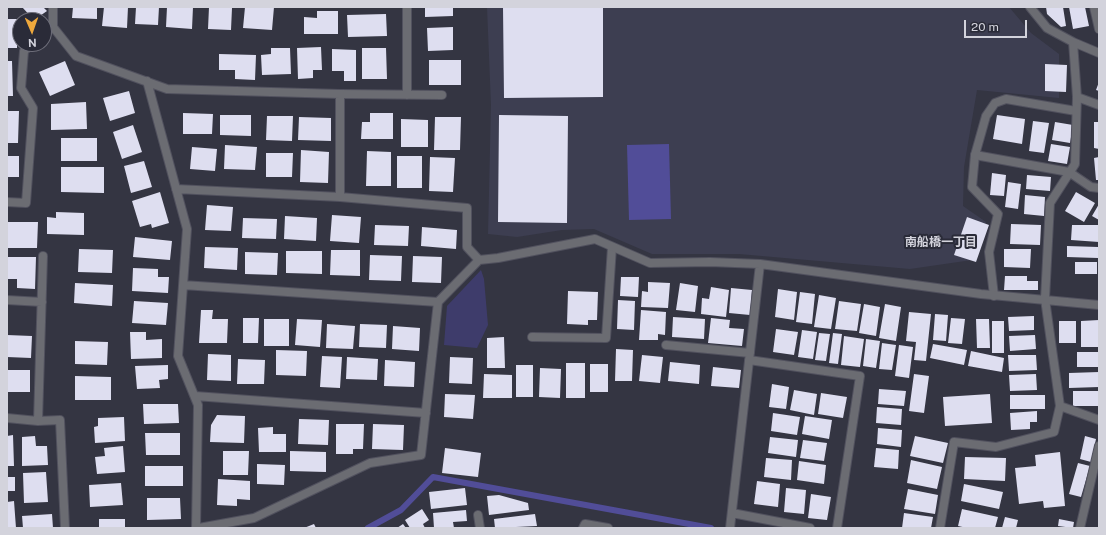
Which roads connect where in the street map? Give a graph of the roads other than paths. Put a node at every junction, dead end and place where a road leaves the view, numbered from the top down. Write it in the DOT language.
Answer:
graph roads {
  1 [pos="53,7"];
  2 [pos="407,7"];
  3 [pos="1030,7"];
  4 [pos="1094,7"];
  5 [pos="52,27"];
  6 [pos="1099,30"];
  7 [pos="1073,42"];
  8 [pos="24,52"];
  9 [pos="1099,53"];
  10 [pos="147,81"];
  11 [pos="340,94"];
  12 [pos="407,95"];
  13 [pos="442,95"];
  14 [pos="1077,97"];
  15 [pos="1099,106"];
  16 [pos="1076,111"];
  17 [pos="975,155"];
  18 [pos="1068,172"];
  19 [pos="1099,188"];
  20 [pos="176,189"];
  21 [pos="340,197"];
  22 [pos="7,202"];
  23 [pos="612,247"];
  24 [pos="43,256"];
  25 [pos="479,260"];
  26 [pos="760,264"];
  27 [pos="183,285"];
  28 [pos="994,296"];
  29 [pos="1045,299"];
  30 [pos="7,300"];
  31 [pos="42,302"];
  32 [pos="438,302"];
  33 [pos="1099,305"];
  34 [pos="532,337"];
  35 [pos="666,345"];
  36 [pos="750,357"];
  37 [pos="194,396"];
  38 [pos="1060,406"];
  39 [pos="426,413"];
  40 [pos="7,418"];
  41 [pos="1099,420"];
  42 [pos="38,421"];
  43 [pos="1099,446"];
  44 [pos="732,514"];
  45 [pos="478,515"];
  46 [pos="65,528"];
  47 [pos="196,528"];
  48 [pos="199,528"];
  49 [pos="480,528"];
  50 [pos="583,528"];
  51 [pos="608,528"];
  52 [pos="730,528"];
  53 [pos="810,528"];
  54 [pos="837,528"];
  55 [pos="940,528"];
  56 [pos="1080,528"];
  1 -- 5 [label="street"];
  2 -- 12 [label="street"];
  3 -- 7 [label="street"];
  4 -- 6 [label="street"];
  5 -- 10 [label="street"];
  7 -- 9 [label="street"];
  7 -- 14 [label="street"];
  8 -- 22 [label="street"];
  10 -- 11 [label="street"];
  10 -- 20 [label="street"];
  11 -- 12 [label="street"];
  11 -- 21 [label="street"];
  12 -- 13 [label="street"];
  14 -- 15 [label="street"];
  14 -- 16 [label="street"];
  16 -- 17 [label="street"];
  16 -- 18 [label="street"];
  17 -- 18 [label="street"];
  17 -- 28 [label="street"];
  18 -- 19 [label="street"];
  18 -- 29 [label="street"];
  20 -- 21 [label="street"];
  20 -- 27 [label="street"];
  21 -- 25 [label="street"];
  23 -- 25 [label="street"];
  23 -- 26 [label="street"];
  23 -- 34 [label="street"];
  24 -- 31 [label="street"];
  25 -- 32 [label="street"];
  26 -- 28 [label="street"];
  26 -- 36 [label="street"];
  27 -- 32 [label="street"];
  27 -- 37 [label="street"];
  28 -- 29 [label="street"];
  29 -- 33 [label="street"];
  29 -- 38 [label="street"];
  30 -- 31 [label="street"];
  31 -- 42 [label="street"];
  32 -- 39 [label="street"];
  35 -- 36 [label="street"];
  36 -- 44 [label="street"];
  36 -- 54 [label="street"];
  37 -- 39 [label="street"];
  37 -- 47 [label="street"];
  38 -- 41 [label="street"];
  38 -- 55 [label="street"];
  39 -- 48 [label="street"];
  40 -- 42 [label="street"];
  42 -- 46 [label="street"];
  43 -- 56 [label="street"];
  44 -- 52 [label="street"];
  44 -- 53 [label="street"];
  45 -- 49 [label="street"];
  50 -- 51 [label="street"];
}
